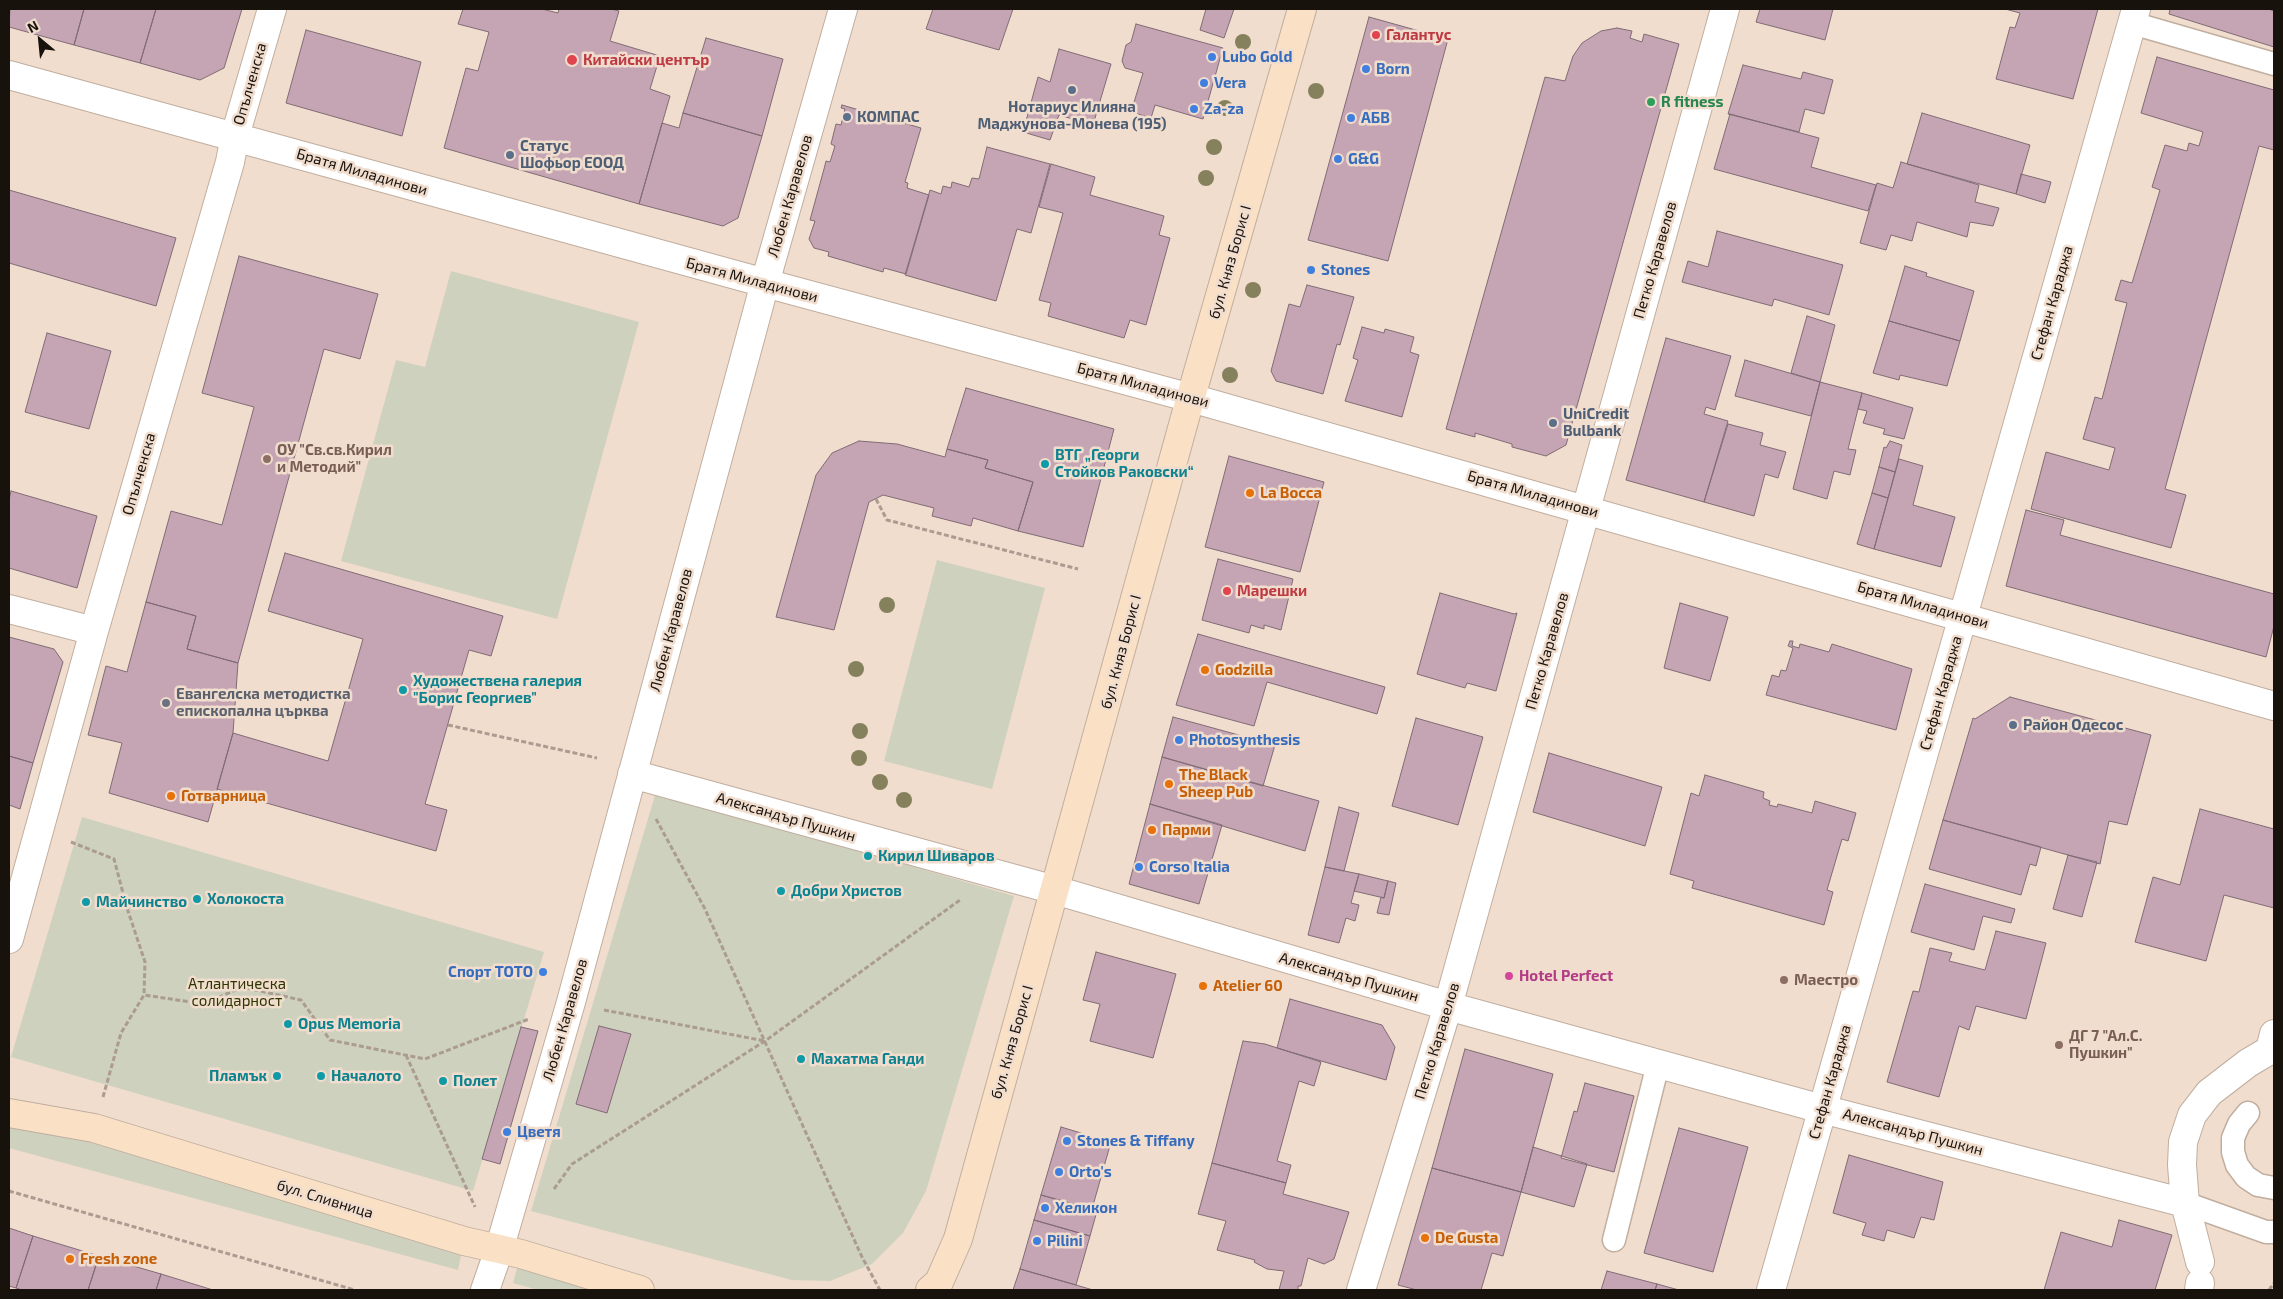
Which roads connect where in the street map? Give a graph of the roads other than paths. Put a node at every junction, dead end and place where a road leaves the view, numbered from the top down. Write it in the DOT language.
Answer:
graph roads {
  1 [pos="272,9"];
  2 [pos="843,9"];
  3 [pos="1302,9"];
  4 [pos="1725,9"];
  5 [pos="2134,16"];
  6 [pos="2274,64"];
  7 [pos="9,75"];
  8 [pos="235,136"];
  9 [pos="765,284"];
  10 [pos="1191,398"];
  11 [pos="1587,509"];
  12 [pos="9,609"];
  13 [pos="1963,616"];
  14 [pos="94,631"];
  15 [pos="2274,706"];
  16 [pos="632,774"];
  17 [pos="1055,890"];
  18 [pos="9,939"];
  19 [pos="1448,1006"];
  20 [pos="2273,1047"];
  21 [pos="1658,1064"];
  22 [pos="1822,1109"];
  23 [pos="9,1113"];
  24 [pos="2248,1113"];
  25 [pos="2274,1188"];
  26 [pos="2185,1203"];
  27 [pos="2274,1232"];
  28 [pos="1614,1240"];
  29 [pos="499,1250"];
  30 [pos="2200,1278"];
  31 [pos="485,1290"];
  32 [pos="640,1290"];
  33 [pos="930,1290"];
  34 [pos="1361,1290"];
  35 [pos="1771,1290"];
  1 -- 8 [label="street, Опълченска"];
  2 -- 9 [label="street, Любен Каравелов"];
  3 -- 10 [label="main road, бул. Княз Борис I"];
  4 -- 11 [label="street, Петко Каравелов"];
  5 -- 6 [label="lane"];
  5 -- 13 [label="street, Стефан Караджа"];
  7 -- 8 [label="street, Братя Миладинови"];
  8 -- 9 [label="street, Братя Миладинови"];
  8 -- 14 [label="street, Опълченска"];
  9 -- 10 [label="street, Братя Миладинови"];
  9 -- 16 [label="street, Любен Каравелов"];
  10 -- 11 [label="street, Братя Миладинови"];
  10 -- 17 [label="main road, бул. Княз Борис I"];
  11 -- 13 [label="street, Братя Миладинови"];
  11 -- 19 [label="street, Петко Каравелов"];
  12 -- 14 [label="street"];
  13 -- 15 [label="street, Братя Миладинови"];
  13 -- 22 [label="street, Стефан Караджа"];
  14 -- 18 [label="street, Опълченска"];
  16 -- 17 [label="street, Александър Пушкин"];
  16 -- 29 [label="street, Любен Каравелов"];
  17 -- 19 [label="street, Александър Пушкин"];
  17 -- 33 [label="main road, бул. Княз Борис I"];
  19 -- 21 [label="street, Александър Пушкин"];
  19 -- 34 [label="street, Петко Каравелов"];
  20 -- 26 [label="street"];
  21 -- 22 [label="street, Александър Пушкин"];
  21 -- 28 [label="lane"];
  22 -- 26 [label="street, Александър Пушкин"];
  22 -- 35 [label="street, Стефан Караджа"];
  23 -- 29 [label="main road, бул. Сливница"];
  24 -- 25 [label="lane"];
  26 -- 27 [label="lane"];
  26 -- 30 [label="street"];
  29 -- 31 [label="street, Любен Каравелов"];
  29 -- 32 [label="main road, бул. Сливница"];
}
